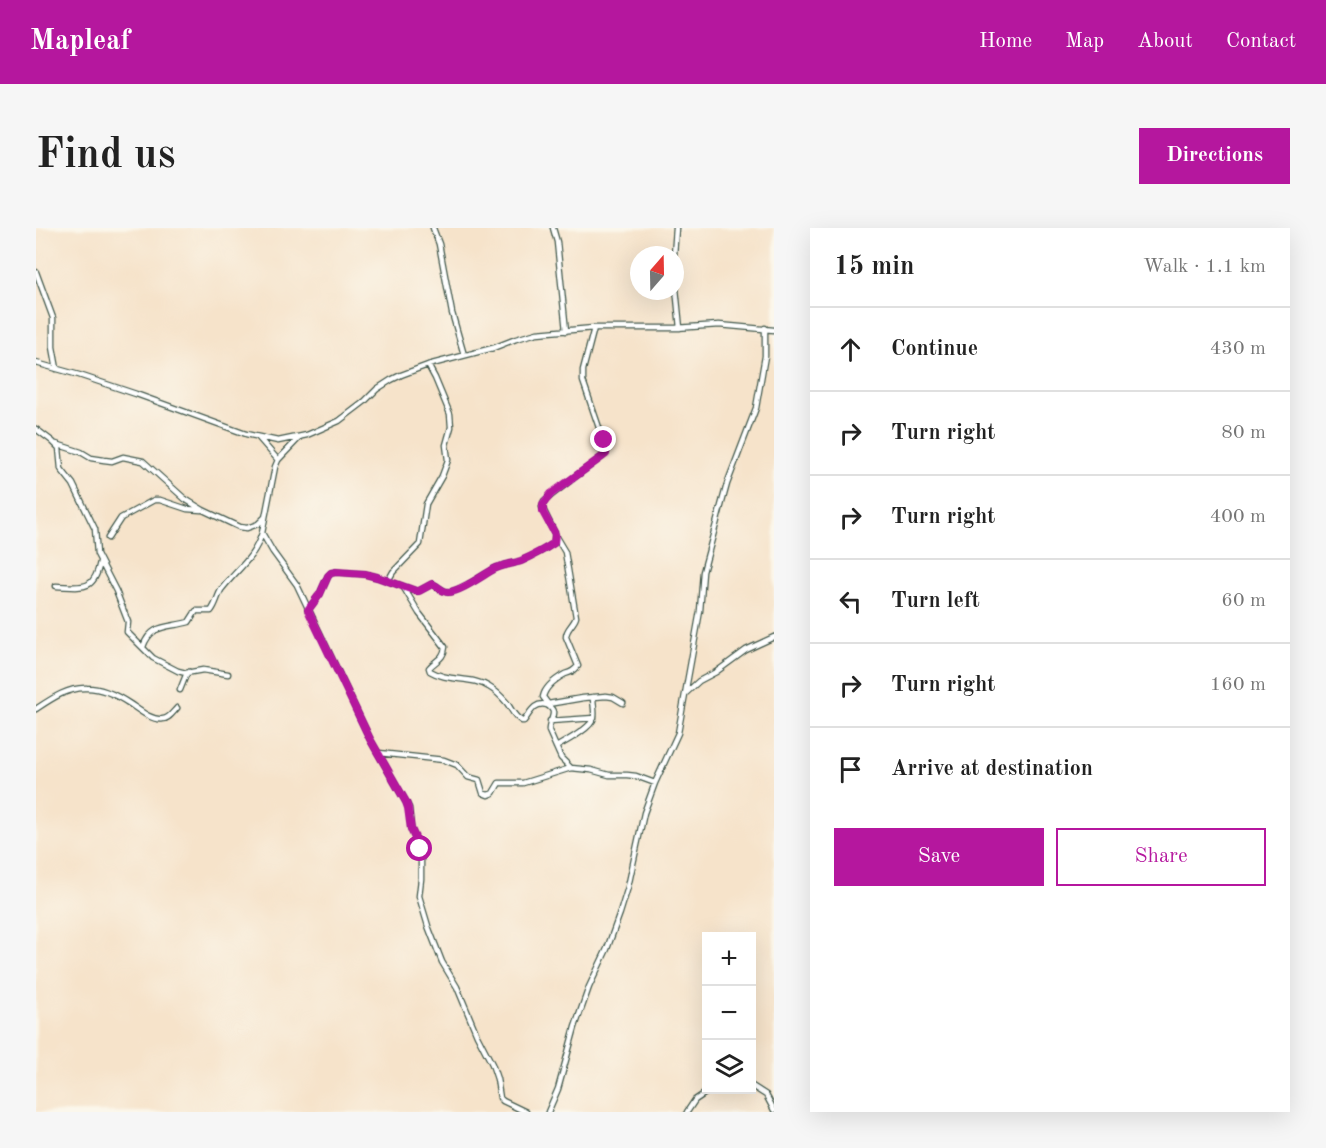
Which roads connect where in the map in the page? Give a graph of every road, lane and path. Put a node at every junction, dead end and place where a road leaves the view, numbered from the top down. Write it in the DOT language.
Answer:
graph roads {
  1 [pos="433,228"];
  2 [pos="553,228"];
  3 [pos="676,228"];
  4 [pos="675,246"];
  5 [pos="36,272"];
  6 [pos="677,300"];
  7 [pos="594,328"];
  8 [pos="680,328"];
  9 [pos="765,328"];
  10 [pos="774,330"];
  11 [pos="566,331"];
  12 [pos="464,355"];
  13 [pos="36,363"];
  14 [pos="428,365"];
  15 [pos="57,369"];
  16 [pos="36,429"];
  17 [pos="258,437"];
  18 [pos="300,437"];
  19 [pos="55,443"];
  20 [pos="278,460"];
  21 [pos="203,510"];
  22 [pos="266,515"];
  23 [pos="262,533"];
  24 [pos="556,537"];
  25 [pos="108,538"];
  26 [pos="100,562"];
  27 [pos="388,581"];
  28 [pos="56,586"];
  29 [pos="404,588"];
  30 [pos="308,610"];
  31 [pos="774,637"];
  32 [pos="142,647"];
  33 [pos="189,672"];
  34 [pos="228,674"];
  35 [pos="180,690"];
  36 [pos="685,694"];
  37 [pos="593,697"];
  38 [pos="623,703"];
  39 [pos="549,706"];
  40 [pos="177,708"];
  41 [pos="36,709"];
  42 [pos="594,718"];
  43 [pos="550,721"];
  44 [pos="556,747"];
  45 [pos="379,753"];
  46 [pos="571,768"];
  47 [pos="655,783"];
  48 [pos="756,1089"];
  49 [pos="704,1094"];
  50 [pos="774,1110"];
  51 [pos="526,1112"];
  52 [pos="548,1112"];
  53 [pos="687,1112"];
  1 -- 12 [label="street"];
  2 -- 11 [label="street"];
  3 -- 4 [label="street"];
  5 -- 15 [label="street"];
  6 -- 8 [label="street"];
  7 -- 8 [label="street"];
  7 -- 11 [label="street"];
  7 -- 24 [label="street"];
  8 -- 9 [label="street"];
  9 -- 10 [label="street"];
  9 -- 36 [label="street"];
  11 -- 12 [label="street"];
  12 -- 14 [label="street"];
  13 -- 15 [label="street"];
  14 -- 18 [label="street"];
  14 -- 27 [label="street"];
  15 -- 17 [label="street"];
  16 -- 19 [label="street"];
  17 -- 18 [label="street"];
  17 -- 20 [label="street"];
  18 -- 20 [label="street"];
  19 -- 21 [label="street"];
  19 -- 26 [label="street"];
  20 -- 22 [label="street"];
  21 -- 22 [label="street"];
  21 -- 25 [label="street"];
  22 -- 23 [label="street"];
  23 -- 30 [label="street"];
  23 -- 32 [label="street"];
  24 -- 29 [label="street"];
  24 -- 39 [label="street"];
  26 -- 28 [label="street"];
  26 -- 32 [label="street"];
  27 -- 29 [label="street"];
  27 -- 30 [label="street"];
  29 -- 39 [label="street"];
  30 -- 45 [label="street"];
  31 -- 36 [label="street"];
  32 -- 33 [label="street"];
  33 -- 34 [label="street"];
  33 -- 35 [label="street"];
  36 -- 47 [label="street"];
  37 -- 38 [label="street"];
  37 -- 39 [label="street"];
  37 -- 42 [label="street"];
  39 -- 43 [label="street"];
  40 -- 41 [label="street"];
  42 -- 43 [label="street"];
  42 -- 44 [label="street"];
  43 -- 44 [label="street"];
  44 -- 46 [label="street"];
  45 -- 46 [label="street"];
  45 -- 51 [label="street"];
  46 -- 47 [label="street"];
  47 -- 52 [label="street"];
  48 -- 50 [label="street"];
  49 -- 53 [label="street"];
}
